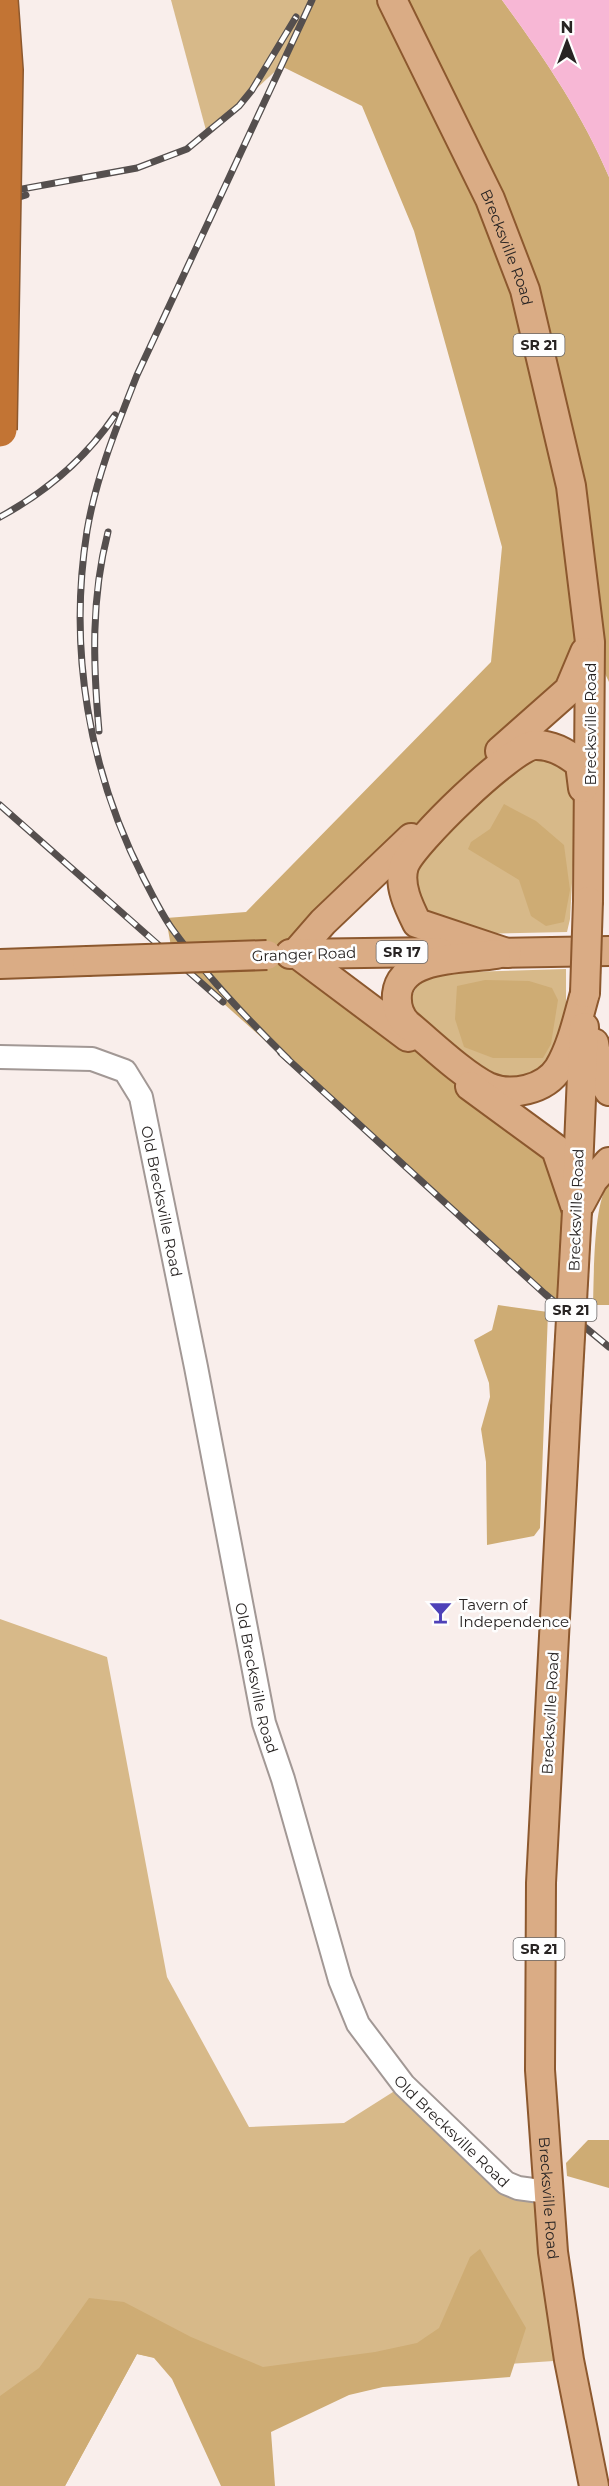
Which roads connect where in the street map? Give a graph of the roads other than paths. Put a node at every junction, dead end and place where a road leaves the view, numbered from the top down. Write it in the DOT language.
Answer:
graph roads {
  1 [pos="2,0"];
  2 [pos="392,0"];
  3 [pos="0,430"];
  4 [pos="590,642"];
  5 [pos="609,682"];
  6 [pos="609,813"];
  7 [pos="589,835"];
  8 [pos="609,951"];
  9 [pos="296,953"];
  10 [pos="507,953"];
  11 [pos="0,964"];
  12 [pos="585,993"];
  13 [pos="0,1057"];
  14 [pos="609,1091"];
  15 [pos="609,1162"];
  16 [pos="577,1211"];
  17 [pos="548,2192"];
  18 [pos="594,2486"];
  1 -- 3 [label="highway, bridge"];
  2 -- 4 [label="main road, Brecksville Road / SR 21"];
  4 -- 5 [label="main road"];
  4 -- 7 [label="main road, Brecksville Road / SR 21"];
  4 -- 9 [label="main road"];
  6 -- 7 [label="main road"];
  7 -- 10 [label="main road"];
  7 -- 12 [label="main road, Brecksville Road / SR 21, bridge"];
  8 -- 10 [label="main road, Granger Road / SR 17"];
  9 -- 10 [label="main road, Granger Road / SR 17"];
  9 -- 11 [label="main road, Granger Road / SR 17, bridge"];
  9 -- 16 [label="main road"];
  10 -- 12 [label="main road"];
  12 -- 14 [label="main road"];
  12 -- 16 [label="main road, Brecksville Road / SR 21"];
  13 -- 17 [label="street, Old Brecksville Road"];
  15 -- 16 [label="main road"];
  16 -- 17 [label="main road, Brecksville Road / SR 21, bridge"];
  17 -- 18 [label="main road, Brecksville Road / SR 21"];
}
